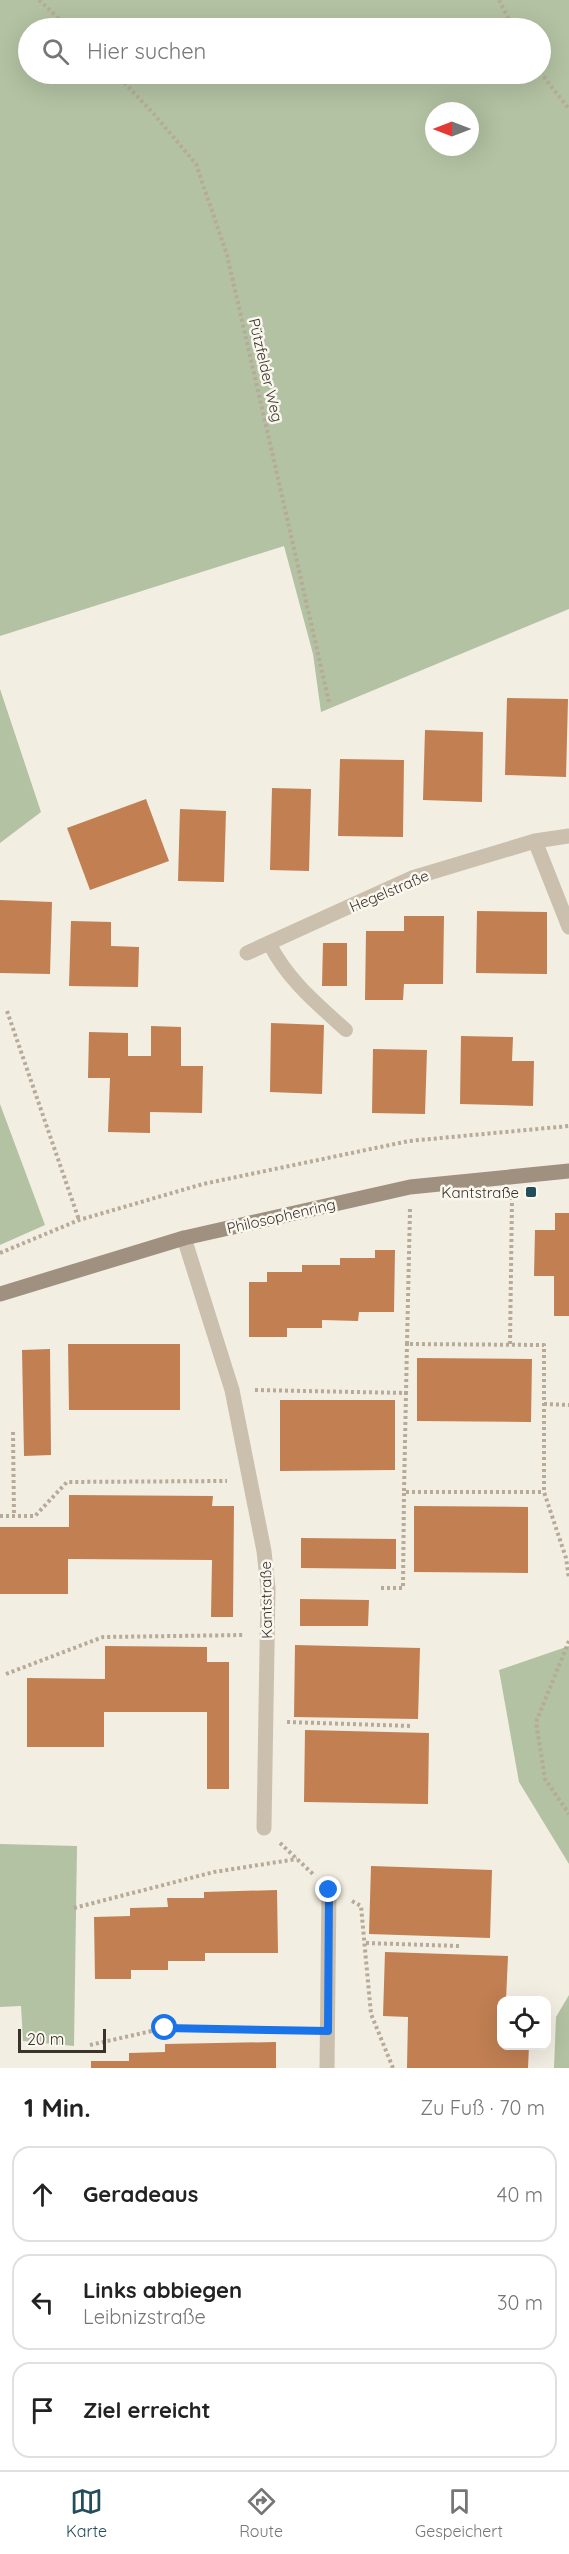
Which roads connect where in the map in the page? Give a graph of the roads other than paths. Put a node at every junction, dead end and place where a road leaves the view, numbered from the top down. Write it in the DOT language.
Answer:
graph roads {
  1 [pos="569,836"];
  2 [pos="535,841"];
  3 [pos="569,927"];
  4 [pos="269,943"];
  5 [pos="247,953"];
  6 [pos="345,1030"];
  7 [pos="569,1171"];
  8 [pos="184,1238"];
  9 [pos="0,1294"];
  10 [pos="264,1828"];
  11 [pos="329,1890"];
  12 [pos="327,2068"];
  1 -- 2 [label="street, Hegelstraße"];
  2 -- 3 [label="street"];
  2 -- 4 [label="street, Hegelstraße"];
  4 -- 5 [label="street, Hegelstraße"];
  4 -- 6 [label="lane"];
  7 -- 8 [label="street, Philosophenring"];
  8 -- 9 [label="street, Philosophenring"];
  8 -- 10 [label="street, Kantstraße"];
  11 -- 12 [label="street"];
}
